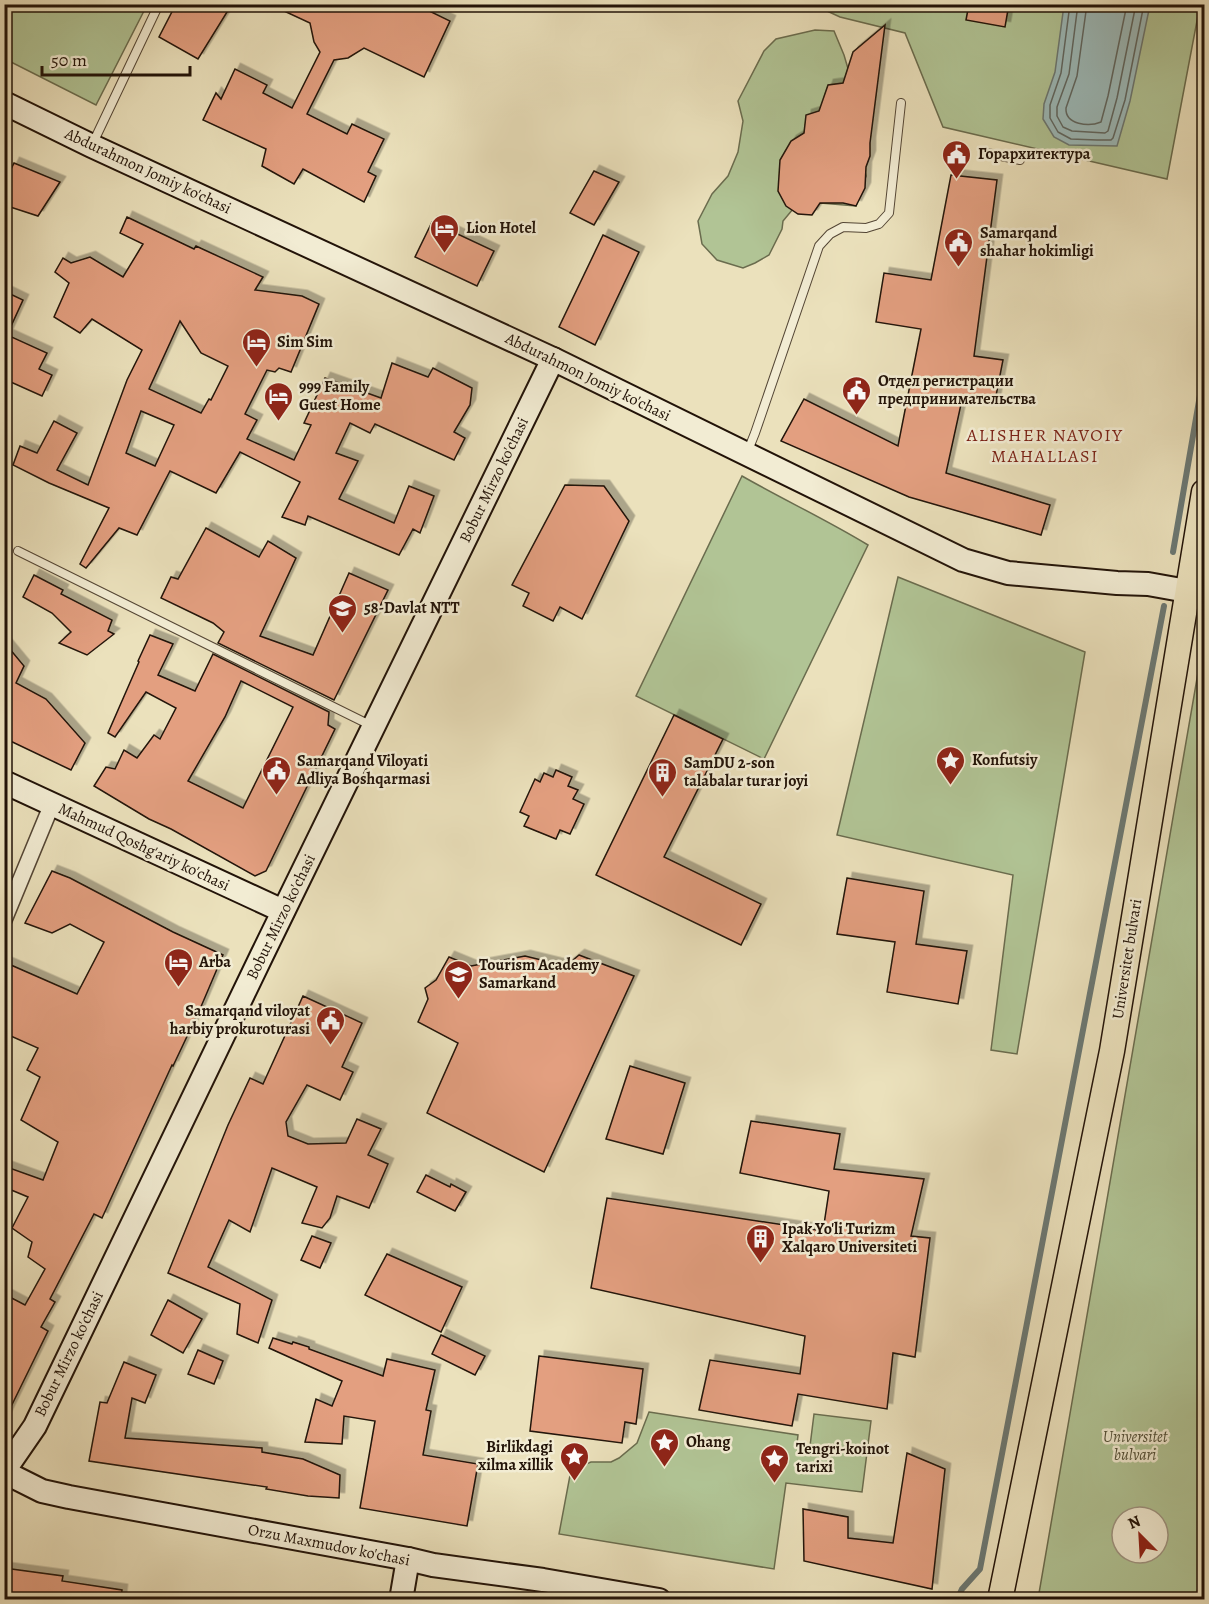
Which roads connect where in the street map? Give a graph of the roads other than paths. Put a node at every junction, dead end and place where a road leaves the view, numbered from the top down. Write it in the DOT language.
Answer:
graph roads {
  1 [pos="159,4"];
  2 [pos="4,103"];
  3 [pos="901,103"];
  4 [pos="92,146"];
  5 [pos="987,153"];
  6 [pos="1020,160"];
  7 [pos="553,359"];
  8 [pos="746,454"];
  9 [pos="1204,492"];
  10 [pos="18,551"];
  11 [pos="1187,591"];
  12 [pos="373,727"];
  13 [pos="4,782"];
  14 [pos="52,804"];
  15 [pos="283,911"];
  16 [pos="4,920"];
  17 [pos="4,1472"];
  18 [pos="408,1559"];
  19 [pos="401,1599"];
  20 [pos="659,1599"];
  21 [pos="1000,1599"];
  1 -- 4 [label="lane"];
  2 -- 4 [label="main road, Abdurahmon Jomiy ko'chasi"];
  3 -- 8 [label="lane"];
  4 -- 7 [label="main road, Abdurahmon Jomiy ko'chasi"];
  5 -- 6 [label="lane"];
  7 -- 8 [label="main road, Abdurahmon Jomiy ko'chasi"];
  7 -- 12 [label="main road, Bobur Mirzo ko'chasi"];
  8 -- 11 [label="main road, Abdurahmon Jomiy ko'chasi"];
  9 -- 11 [label="main road, Universitet bulvari"];
  10 -- 12 [label="lane"];
  11 -- 21 [label="main road, Universitet bulvari"];
  12 -- 15 [label="main road, Bobur Mirzo ko'chasi"];
  13 -- 14 [label="main road, Mahmud Qoshg'ariy ko'chasi"];
  14 -- 15 [label="main road, Mahmud Qoshg'ariy ko'chasi"];
  14 -- 16 [label="street"];
  15 -- 17 [label="main road, Bobur Mirzo ko'chasi"];
  17 -- 18 [label="main road, Orzu Maxmudov ko'chasi"];
  18 -- 19 [label="main road"];
  18 -- 20 [label="main road, Orzu Maxmudov ko'chasi"];
}
